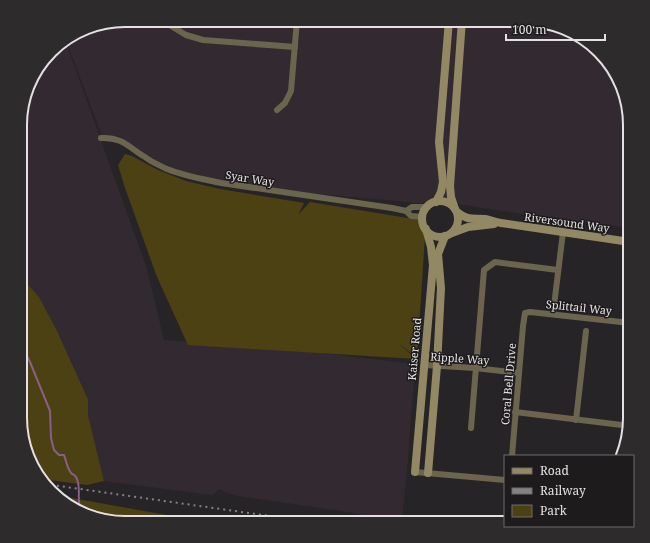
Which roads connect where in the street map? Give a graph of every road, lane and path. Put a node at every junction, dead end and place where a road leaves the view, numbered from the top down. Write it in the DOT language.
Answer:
graph roads {
  1 [pos="173,27"];
  2 [pos="296,27"];
  3 [pos="448,27"];
  4 [pos="461,27"];
  5 [pos="295,47"];
  6 [pos="277,110"];
  7 [pos="101,138"];
  8 [pos="436,202"];
  9 [pos="427,208"];
  10 [pos="456,210"];
  11 [pos="406,211"];
  12 [pos="423,217"];
  13 [pos="501,223"];
  14 [pos="426,229"];
  15 [pos="563,232"];
  16 [pos="448,235"];
  17 [pos="623,241"];
  18 [pos="558,270"];
  19 [pos="526,313"];
  20 [pos="553,314"];
  21 [pos="623,322"];
  22 [pos="586,331"];
  23 [pos="424,365"];
  24 [pos="437,366"];
  25 [pos="475,368"];
  26 [pos="518,373"];
  27 [pos="515,412"];
  28 [pos="576,420"];
  29 [pos="622,425"];
  30 [pos="470,428"];
  31 [pos="512,455"];
  32 [pos="415,472"];
  33 [pos="428,473"];
  34 [pos="504,480"];
  1 -- 5 [label="street"];
  2 -- 5 [label="street"];
  3 -- 8 [label="street"];
  4 -- 10 [label="street"];
  5 -- 6 [label="street"];
  7 -- 11 [label="street, Syar Way"];
  8 -- 9 [label="street"];
  8 -- 10 [label="street"];
  9 -- 11 [label="street, Syar Way"];
  9 -- 12 [label="street"];
  10 -- 13 [label="street, Riversound Way"];
  10 -- 16 [label="street"];
  11 -- 12 [label="street, Syar Way"];
  12 -- 14 [label="street"];
  13 -- 15 [label="street, Riversound Way"];
  13 -- 16 [label="street, Riversound Way"];
  14 -- 16 [label="street"];
  14 -- 23 [label="street, Kaiser Road"];
  15 -- 17 [label="street, Riversound Way"];
  15 -- 18 [label="street"];
  16 -- 24 [label="street, Kaiser Road"];
  18 -- 20 [label="street"];
  18 -- 25 [label="street"];
  19 -- 20 [label="street, Splittail Way"];
  19 -- 26 [label="street, Coral Bell Drive"];
  20 -- 21 [label="street, Splittail Way"];
  22 -- 28 [label="street"];
  23 -- 24 [label="street, Ripple Way"];
  23 -- 32 [label="street, Kaiser Road"];
  24 -- 25 [label="street, Ripple Way"];
  24 -- 33 [label="street, Kaiser Road"];
  25 -- 26 [label="street, Ripple Way"];
  25 -- 30 [label="street"];
  26 -- 27 [label="street, Coral Bell Drive"];
  27 -- 28 [label="street"];
  27 -- 31 [label="street, Coral Bell Drive"];
  28 -- 29 [label="street"];
  32 -- 33 [label="street"];
  33 -- 34 [label="street"];
}
